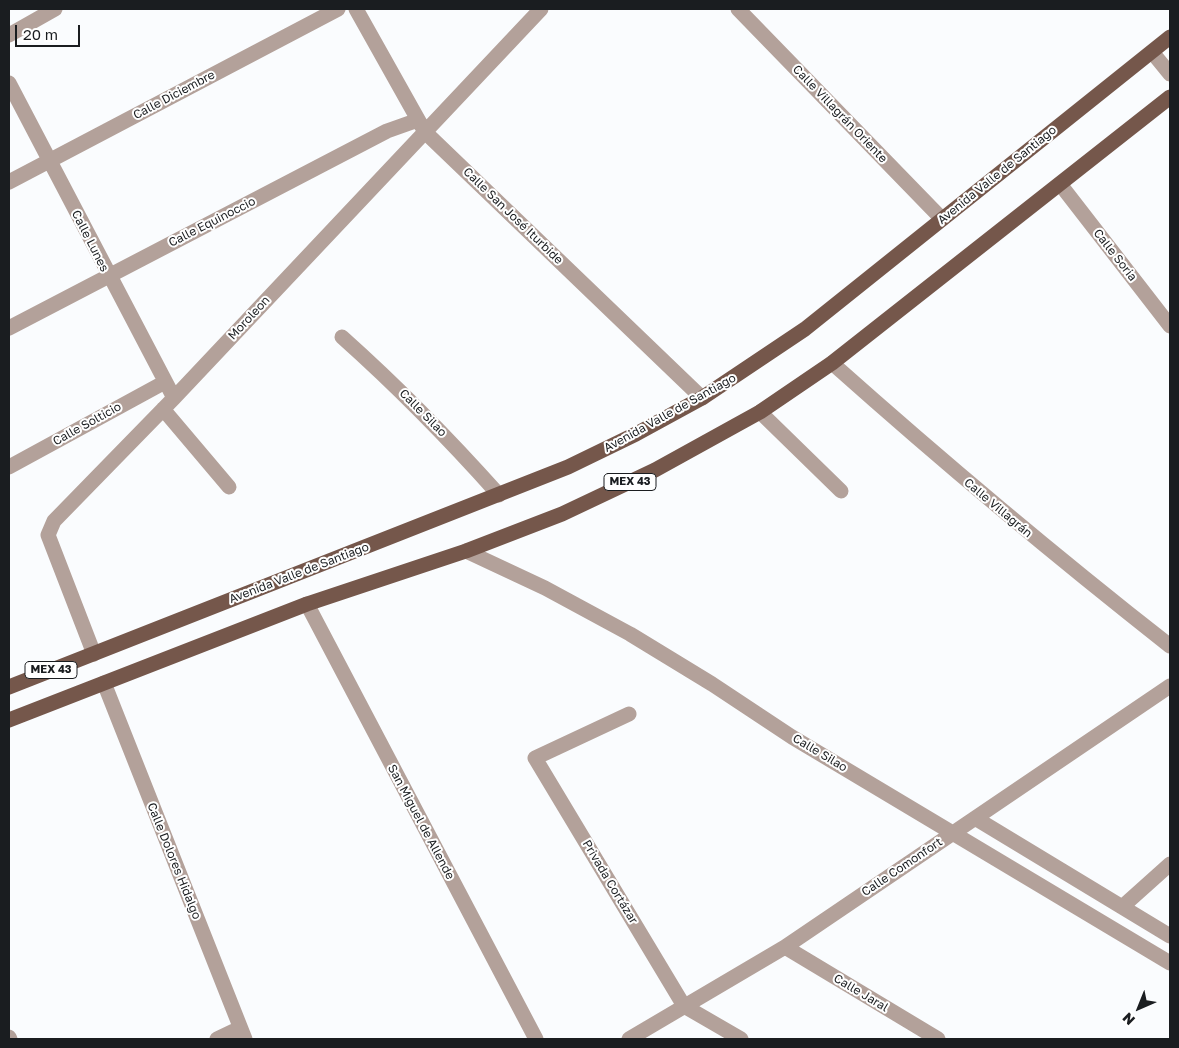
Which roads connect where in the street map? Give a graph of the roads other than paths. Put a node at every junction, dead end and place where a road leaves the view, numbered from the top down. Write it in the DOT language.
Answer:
graph roads {
  1 [pos="56,9"];
  2 [pos="338,9"];
  3 [pos="356,9"];
  4 [pos="541,9"];
  5 [pos="738,9"];
  6 [pos="9,34"];
  7 [pos="1170,37"];
  8 [pos="1152,52"];
  9 [pos="1170,74"];
  10 [pos="9,83"];
  11 [pos="1170,97"];
  12 [pos="421,126"];
  13 [pos="49,160"];
  14 [pos="9,182"];
  15 [pos="1060,184"];
  16 [pos="942,219"];
  17 [pos="108,276"];
  18 [pos="1170,326"];
  19 [pos="9,328"];
  20 [pos="342,337"];
  21 [pos="832,363"];
  22 [pos="165,382"];
  23 [pos="174,398"];
  24 [pos="702,398"];
  25 [pos="162,410"];
  26 [pos="760,412"];
  27 [pos="9,467"];
  28 [pos="229,487"];
  29 [pos="841,491"];
  30 [pos="499,495"];
  31 [pos="466,551"];
  32 [pos="307,604"];
  33 [pos="1170,646"];
  34 [pos="94,654"];
  35 [pos="104,683"];
  36 [pos="9,685"];
  37 [pos="1170,686"];
  38 [pos="629,714"];
  39 [pos="9,720"];
  40 [pos="975,818"];
  41 [pos="952,833"];
  42 [pos="1170,864"];
  43 [pos="1122,907"];
  44 [pos="1170,936"];
  45 [pos="785,946"];
  46 [pos="1170,963"];
  47 [pos="684,1006"];
  48 [pos="242,1034"];
  49 [pos="217,1039"];
  50 [pos="536,1039"];
  51 [pos="629,1039"];
  52 [pos="741,1039"];
  53 [pos="938,1039"];
  1 -- 6 [label="street"];
  2 -- 13 [label="street, Calle Diciembre"];
  3 -- 12 [label="street, Calle San José Iturbide"];
  4 -- 12 [label="street, Moroleon"];
  5 -- 16 [label="street, Calle Villagrán Oriente"];
  7 -- 8 [label="main road, Avenida Valle de Santiago / MEX 43"];
  8 -- 9 [label="street"];
  8 -- 16 [label="main road, Avenida Valle de Santiago / MEX 43"];
  10 -- 13 [label="street, Calle Lunes"];
  11 -- 15 [label="main road, MEX 43"];
  12 -- 17 [label="street, Calle Equinoccio"];
  12 -- 23 [label="street, Moroleon"];
  12 -- 24 [label="street, Calle San José Iturbide"];
  13 -- 14 [label="street, Calle Diciembre"];
  13 -- 17 [label="street, Calle Lunes"];
  15 -- 18 [label="street, Calle Soria"];
  15 -- 21 [label="main road, MEX 43"];
  16 -- 24 [label="main road, Avenida Valle de Santiago / MEX 43"];
  17 -- 19 [label="street, Calle Equinoccio"];
  17 -- 22 [label="street, Calle Lunes"];
  20 -- 30 [label="street, Calle Silao"];
  21 -- 26 [label="main road, MEX 43"];
  21 -- 33 [label="street, Calle Villagrán"];
  22 -- 23 [label="street, Calle Lunes"];
  22 -- 27 [label="street, Calle Solticio"];
  23 -- 25 [label="street, Moroleon"];
  24 -- 30 [label="main road, Avenida Valle de Santiago / MEX 43"];
  25 -- 28 [label="street"];
  25 -- 34 [label="street, Moroleon"];
  26 -- 29 [label="street"];
  26 -- 31 [label="main road, MEX 43"];
  30 -- 34 [label="main road, Avenida Valle de Santiago / MEX 43"];
  31 -- 32 [label="main road, MEX 43"];
  31 -- 41 [label="street, Calle Silao"];
  32 -- 35 [label="main road, MEX 43"];
  32 -- 50 [label="street, San Miguel de Allende"];
  34 -- 36 [label="main road, Avenida Valle de Santiago / MEX 43"];
  35 -- 39 [label="main road, MEX 43"];
  35 -- 48 [label="street, Calle Dolores Hidalgo"];
  37 -- 40 [label="street, Calle Comonfort"];
  38 -- 47 [label="street, Privada Cortázar"];
  40 -- 41 [label="street, Calle Comonfort"];
  40 -- 43 [label="street"];
  41 -- 45 [label="street, Calle Comonfort"];
  41 -- 46 [label="street, Calle Silao"];
  42 -- 43 [label="street"];
  43 -- 44 [label="street"];
  45 -- 47 [label="street, Calle Comonfort"];
  45 -- 53 [label="street, Calle Jaral"];
  47 -- 51 [label="street, Calle Comonfort"];
  47 -- 52 [label="street"];
  48 -- 49 [label="street"];
}
